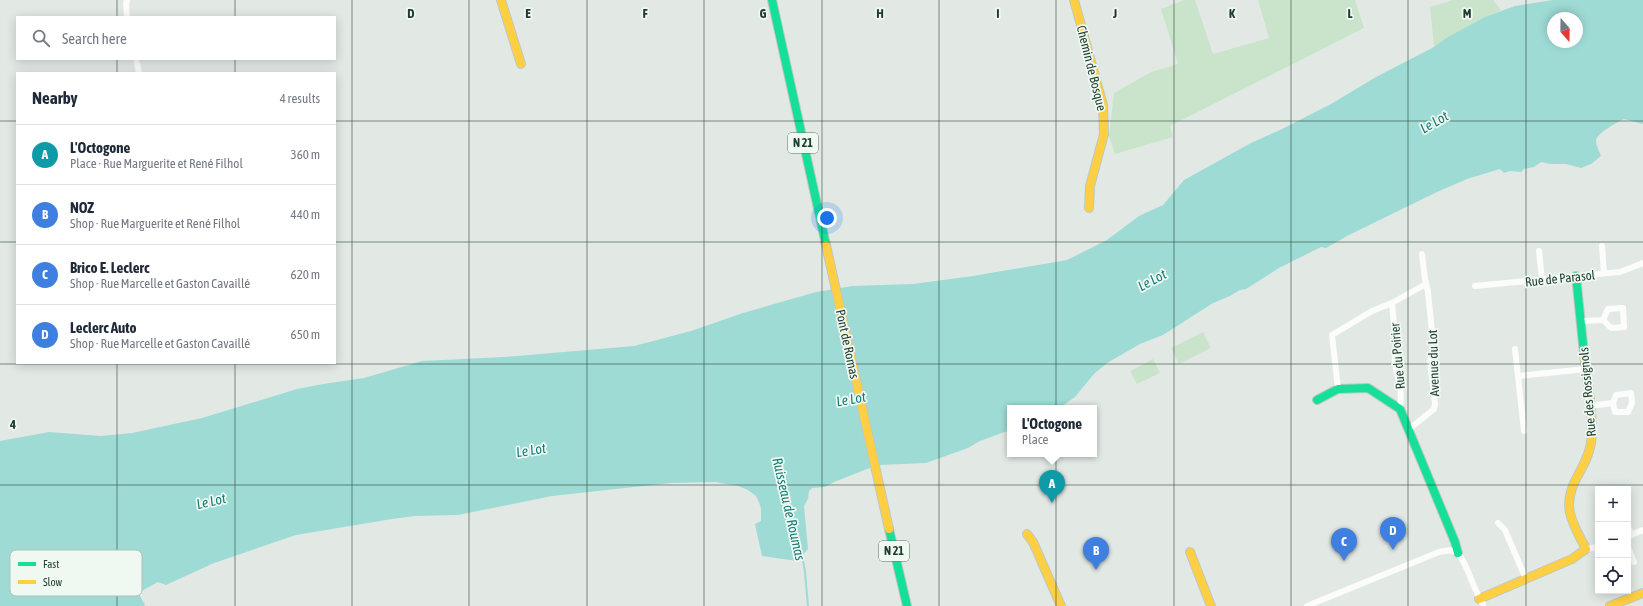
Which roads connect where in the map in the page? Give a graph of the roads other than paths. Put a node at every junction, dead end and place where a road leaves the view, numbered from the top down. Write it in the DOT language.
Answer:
graph roads {
  1 [pos="128,0"];
  2 [pos="501,0"];
  3 [pos="772,0"];
  4 [pos="1074,0"];
  5 [pos="127,16"];
  6 [pos="136,60"];
  7 [pos="521,64"];
  8 [pos="139,72"];
  9 [pos="1089,208"];
  10 [pos="1602,246"];
  11 [pos="1539,251"];
  12 [pos="1422,254"];
  13 [pos="1643,263"];
  14 [pos="1604,273"];
  15 [pos="1576,276"];
  16 [pos="1542,279"];
  17 [pos="1426,284"];
  18 [pos="1475,286"];
  19 [pos="1392,303"];
  20 [pos="1603,320"];
  21 [pos="1580,321"];
  22 [pos="1515,349"];
  23 [pos="1586,369"];
  24 [pos="1518,376"];
  25 [pos="1338,389"];
  26 [pos="1316,400"];
  27 [pos="1613,403"];
  28 [pos="1590,406"];
  29 [pos="1400,409"];
  30 [pos="1408,430"];
  31 [pos="1524,431"];
  32 [pos="1498,523"];
  33 [pos="1643,530"];
  34 [pos="1027,534"];
  35 [pos="1631,535"];
  36 [pos="1595,548"];
  37 [pos="1586,549"];
  38 [pos="1190,552"];
  39 [pos="1458,553"];
  40 [pos="1631,554"];
  41 [pos="1634,562"];
  42 [pos="1526,579"];
  43 [pos="1643,593"];
  44 [pos="1323,599"];
  45 [pos="1482,604"];
  46 [pos="907,606"];
  47 [pos="1061,606"];
  48 [pos="1211,606"];
  49 [pos="1307,606"];
  50 [pos="1326,606"];
  51 [pos="1610,606"];
  1 -- 5 [label="street"];
  2 -- 7 [label="street"];
  3 -- 46 [label="street, Pont de Romas / N 21"];
  4 -- 9 [label="street, Chemin de Bosque"];
  6 -- 8 [label="street"];
  10 -- 14 [label="street"];
  11 -- 16 [label="street"];
  12 -- 17 [label="street, Avenue du Lot"];
  13 -- 14 [label="street, Rue de Parasol"];
  14 -- 15 [label="street, Rue de Parasol"];
  15 -- 16 [label="street, Rue de Parasol"];
  15 -- 21 [label="street, Rue des Rossignols"];
  16 -- 18 [label="street, Rue de Parasol"];
  17 -- 19 [label="street"];
  17 -- 30 [label="street, Avenue du Lot"];
  19 -- 25 [label="street"];
  19 -- 29 [label="street, Rue du Poirier"];
  20 -- 21 [label="street"];
  21 -- 23 [label="street, Rue des Rossignols"];
  22 -- 24 [label="street"];
  23 -- 24 [label="street"];
  23 -- 28 [label="street, Rue des Rossignols"];
  24 -- 31 [label="street"];
  25 -- 26 [label="street"];
  25 -- 29 [label="street"];
  27 -- 28 [label="street"];
  28 -- 37 [label="street, Rue des Rossignols"];
  29 -- 30 [label="street"];
  30 -- 39 [label="street"];
  32 -- 42 [label="street"];
  33 -- 35 [label="street"];
  34 -- 47 [label="street"];
  36 -- 37 [label="street"];
  37 -- 42 [label="street"];
  38 -- 48 [label="street"];
  39 -- 44 [label="street"];
  39 -- 45 [label="street"];
  40 -- 41 [label="street"];
  42 -- 45 [label="street"];
  43 -- 51 [label="street"];
  44 -- 49 [label="street"];
  44 -- 50 [label="street"];
}
